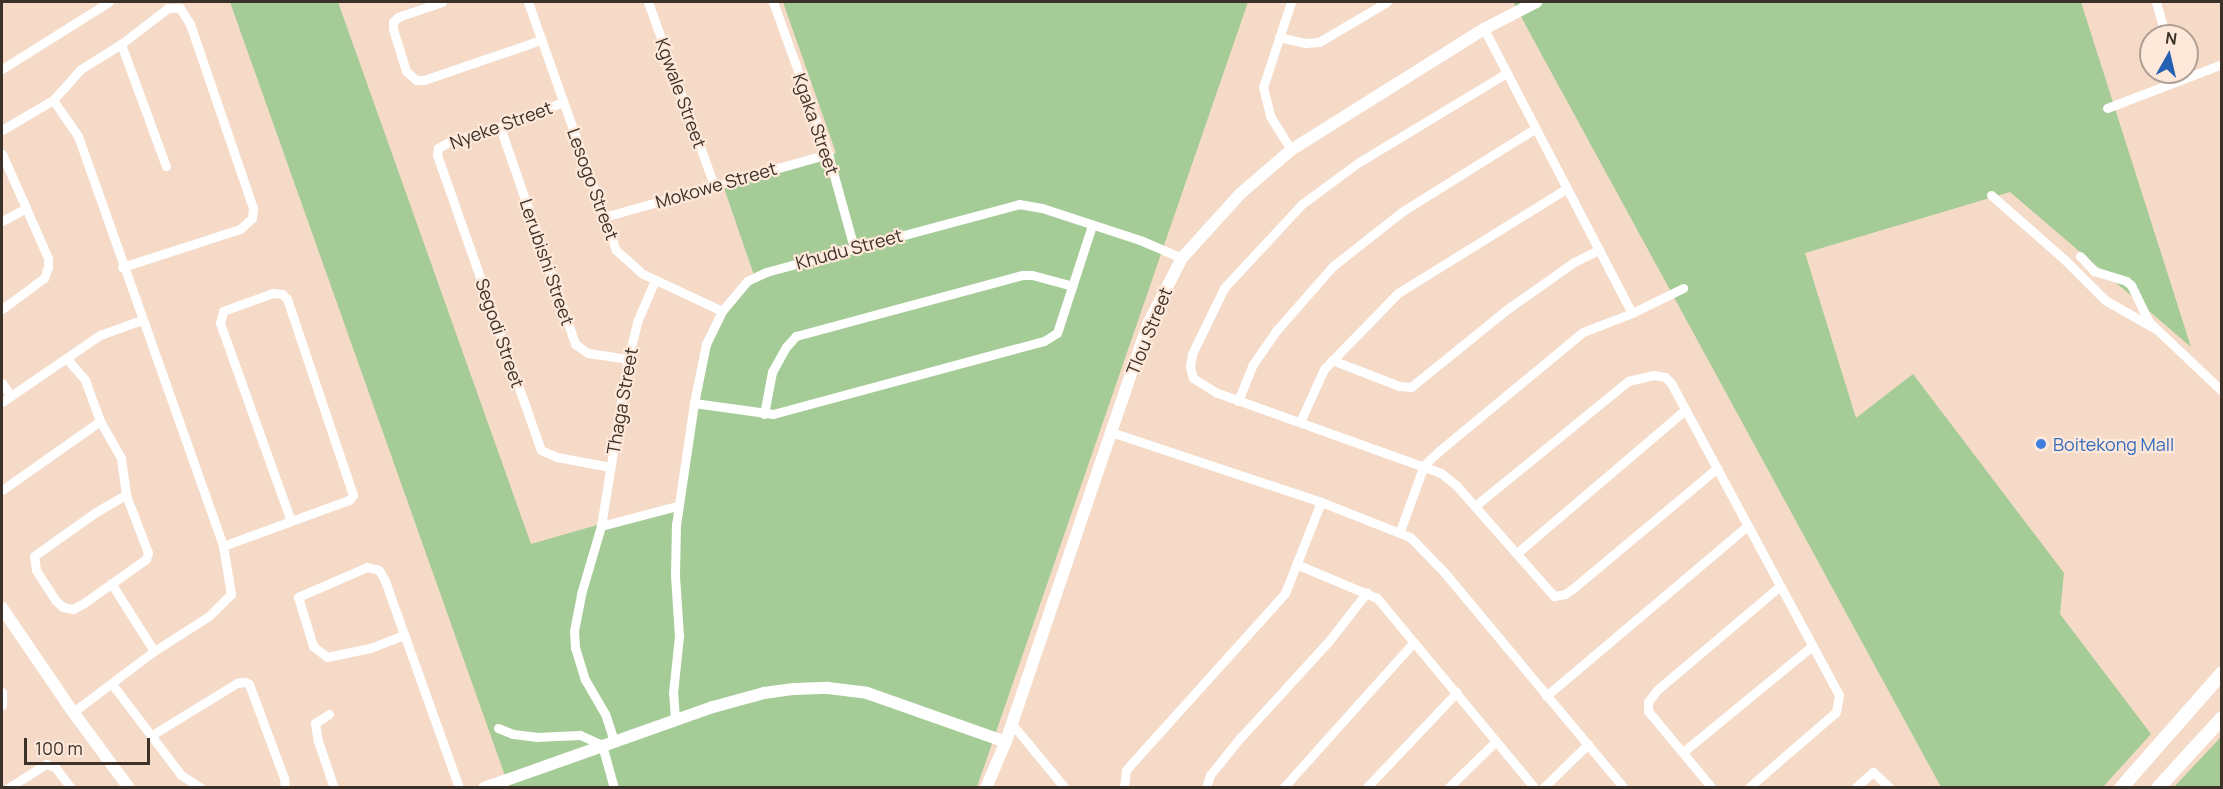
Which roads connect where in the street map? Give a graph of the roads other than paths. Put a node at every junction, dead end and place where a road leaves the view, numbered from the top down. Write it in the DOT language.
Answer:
graph roads {
  1 [pos="109,2"];
  2 [pos="442,2"];
  3 [pos="528,2"];
  4 [pos="648,2"];
  5 [pos="773,2"];
  6 [pos="1291,2"];
  7 [pos="1388,2"];
  8 [pos="1536,2"];
  9 [pos="2156,2"];
  10 [pos="2162,24"];
  11 [pos="1484,29"];
  12 [pos="1279,37"];
  13 [pos="541,40"];
  14 [pos="121,44"];
  15 [pos="2222,64"];
  16 [pos="2,69"];
  17 [pos="2199,70"];
  18 [pos="1505,74"];
  19 [pos="2161,84"];
  20 [pos="54,100"];
  21 [pos="564,102"];
  22 [pos="2107,108"];
  23 [pos="501,127"];
  24 [pos="1534,129"];
  25 [pos="2,130"];
  26 [pos="438,148"];
  27 [pos="1291,150"];
  28 [pos="2,154"];
  29 [pos="828,154"];
  30 [pos="166,166"];
  31 [pos="714,185"];
  32 [pos="1566,189"];
  33 [pos="1990,195"];
  34 [pos="26,208"];
  35 [pos="604,217"];
  36 [pos="2,221"];
  37 [pos="1092,225"];
  38 [pos="854,248"];
  39 [pos="1599,250"];
  40 [pos="2080,256"];
  41 [pos="1182,258"];
  42 [pos="122,267"];
  43 [pos="2101,273"];
  44 [pos="655,280"];
  45 [pos="2089,284"];
  46 [pos="1073,286"];
  47 [pos="1683,288"];
  48 [pos="2,309"];
  49 [pos="722,311"];
  50 [pos="1632,314"];
  51 [pos="142,320"];
  52 [pos="2154,328"];
  53 [pos="67,359"];
  54 [pos="628,359"];
  55 [pos="1332,360"];
  56 [pos="2,382"];
  57 [pos="2222,391"];
  58 [pos="10,396"];
  59 [pos="1238,401"];
  60 [pos="2,402"];
  61 [pos="694,403"];
  62 [pos="1685,410"];
  63 [pos="764,414"];
  64 [pos="100,422"];
  65 [pos="1300,422"];
  66 [pos="1112,432"];
  67 [pos="1424,465"];
  68 [pos="610,467"];
  69 [pos="1717,468"];
  70 [pos="2,490"];
  71 [pos="126,495"];
  72 [pos="1321,502"];
  73 [pos="677,506"];
  74 [pos="1475,506"];
  75 [pos="290,519"];
  76 [pos="601,526"];
  77 [pos="1747,526"];
  78 [pos="1400,531"];
  79 [pos="223,546"];
  80 [pos="1516,553"];
  81 [pos="1296,564"];
  82 [pos="111,583"];
  83 [pos="1779,587"];
  84 [pos="1367,592"];
  85 [pos="2,608"];
  86 [pos="404,635"];
  87 [pos="1414,642"];
  88 [pos="1812,646"];
  89 [pos="154,651"];
  90 [pos="2222,673"];
  91 [pos="112,684"];
  92 [pos="2,692"];
  93 [pos="1457,692"];
  94 [pos="1546,696"];
  95 [pos="2,705"];
  96 [pos="73,712"];
  97 [pos="329,714"];
  98 [pos="2222,718"];
  99 [pos="675,719"];
  100 [pos="1012,724"];
  101 [pos="498,728"];
  102 [pos="152,735"];
  103 [pos="1496,741"];
  104 [pos="1006,742"];
  105 [pos="608,743"];
  106 [pos="1588,744"];
  107 [pos="1683,752"];
  108 [pos="8,788"];
  109 [pos="71,788"];
  110 [pos="129,788"];
  111 [pos="201,788"];
  112 [pos="285,788"];
  113 [pos="334,788"];
  114 [pos="459,788"];
  115 [pos="484,788"];
  116 [pos="614,788"];
  117 [pos="986,788"];
  118 [pos="1065,788"];
  119 [pos="1124,788"];
  120 [pos="1206,788"];
  121 [pos="1283,788"];
  122 [pos="1366,788"];
  123 [pos="1448,788"];
  124 [pos="1535,788"];
  125 [pos="1543,788"];
  126 [pos="1624,788"];
  127 [pos="1712,788"];
  128 [pos="1748,788"];
  129 [pos="1855,788"];
  130 [pos="1890,788"];
  131 [pos="2121,788"];
  132 [pos="2158,788"];
  1 -- 16 [label="street"];
  2 -- 13 [label="street"];
  3 -- 13 [label="street, Lesogo Street"];
  4 -- 31 [label="street, Kgwale Street"];
  5 -- 29 [label="street, Kgaka Street"];
  6 -- 12 [label="street"];
  7 -- 12 [label="street"];
  8 -- 11 [label="street, Tlou Street"];
  9 -- 10 [label="street"];
  11 -- 18 [label="street"];
  11 -- 27 [label="street, Tlou Street"];
  12 -- 27 [label="street"];
  13 -- 21 [label="street, Lesogo Street"];
  14 -- 20 [label="street"];
  14 -- 30 [label="street"];
  14 -- 42 [label="street"];
  15 -- 17 [label="street"];
  18 -- 24 [label="street"];
  18 -- 59 [label="street"];
  19 -- 22 [label="street"];
  20 -- 25 [label="street"];
  20 -- 42 [label="street"];
  21 -- 23 [label="street, Nyeke Street"];
  21 -- 35 [label="street, Lesogo Street"];
  23 -- 26 [label="street, Nyeke Street"];
  23 -- 54 [label="street, Lerubishi Street"];
  24 -- 32 [label="street"];
  24 -- 59 [label="street"];
  26 -- 68 [label="street, Segodi Street"];
  27 -- 41 [label="street, Tlou Street"];
  28 -- 34 [label="street"];
  29 -- 31 [label="street, Mokowe Street"];
  29 -- 38 [label="street, Kgaka Street"];
  31 -- 35 [label="street, Mokowe Street"];
  32 -- 39 [label="street"];
  32 -- 55 [label="street"];
  33 -- 45 [label="street"];
  34 -- 36 [label="street"];
  34 -- 48 [label="street"];
  35 -- 44 [label="street, Lesogo Street"];
  37 -- 38 [label="street, Khudu Street"];
  37 -- 41 [label="street, Khudu Street"];
  37 -- 46 [label="street"];
  38 -- 49 [label="street, Khudu Street"];
  39 -- 50 [label="street"];
  39 -- 55 [label="street"];
  40 -- 43 [label="street"];
  41 -- 66 [label="street, Tlou Street"];
  42 -- 51 [label="street"];
  43 -- 45 [label="street"];
  43 -- 52 [label="street"];
  44 -- 49 [label="street, Lesogo Street"];
  44 -- 54 [label="street, Thaga Street"];
  45 -- 52 [label="street"];
  46 -- 63 [label="street"];
  46 -- 63 [label="street"];
  47 -- 50 [label="street"];
  49 -- 61 [label="street, Khudu Street"];
  50 -- 67 [label="street"];
  51 -- 53 [label="street"];
  51 -- 79 [label="street"];
  52 -- 57 [label="street"];
  53 -- 58 [label="street"];
  53 -- 64 [label="street"];
  54 -- 68 [label="street, Thaga Street"];
  55 -- 65 [label="street"];
  56 -- 58 [label="street"];
  58 -- 60 [label="street"];
  59 -- 65 [label="street"];
  61 -- 63 [label="street"];
  61 -- 73 [label="street, Khudu Street"];
  62 -- 69 [label="street"];
  62 -- 74 [label="street"];
  62 -- 80 [label="street"];
  64 -- 70 [label="street"];
  64 -- 71 [label="street"];
  65 -- 67 [label="street"];
  66 -- 72 [label="street"];
  66 -- 100 [label="street, Tlou Street"];
  67 -- 74 [label="street"];
  67 -- 78 [label="street"];
  68 -- 76 [label="street, Thaga Street"];
  69 -- 77 [label="street"];
  69 -- 80 [label="street"];
  71 -- 82 [label="street"];
  71 -- 82 [label="street"];
  72 -- 78 [label="street"];
  72 -- 81 [label="street"];
  73 -- 76 [label="street"];
  73 -- 99 [label="street, Khudu Street"];
  74 -- 80 [label="street"];
  75 -- 75 [label="street"];
  75 -- 79 [label="street"];
  76 -- 105 [label="street, Thaga Street"];
  77 -- 83 [label="street"];
  77 -- 94 [label="street"];
  78 -- 94 [label="street"];
  79 -- 89 [label="street"];
  81 -- 84 [label="street"];
  81 -- 119 [label="street"];
  82 -- 89 [label="street"];
  83 -- 88 [label="street"];
  83 -- 107 [label="street"];
  84 -- 87 [label="street"];
  84 -- 120 [label="street"];
  85 -- 96 [label="street"];
  86 -- 86 [label="street"];
  86 -- 114 [label="street"];
  87 -- 93 [label="street"];
  87 -- 121 [label="street"];
  88 -- 107 [label="street"];
  88 -- 128 [label="street"];
  89 -- 91 [label="street"];
  90 -- 131 [label="main road"];
  91 -- 96 [label="street"];
  91 -- 102 [label="street"];
  92 -- 95 [label="street"];
  93 -- 103 [label="street"];
  93 -- 122 [label="street"];
  94 -- 106 [label="street"];
  96 -- 110 [label="street"];
  97 -- 113 [label="street"];
  98 -- 132 [label="main road"];
  99 -- 104 [label="street"];
  99 -- 105 [label="street"];
  100 -- 104 [label="street, Tlou Street"];
  100 -- 118 [label="street"];
  101 -- 105 [label="street"];
  102 -- 111 [label="street"];
  102 -- 112 [label="street"];
  103 -- 123 [label="street"];
  103 -- 124 [label="street"];
  104 -- 117 [label="street, Tlou Street"];
  105 -- 115 [label="street"];
  105 -- 116 [label="street"];
  106 -- 125 [label="street"];
  106 -- 126 [label="street"];
  107 -- 127 [label="street"];
  108 -- 109 [label="street"];
  129 -- 130 [label="street"];
}
